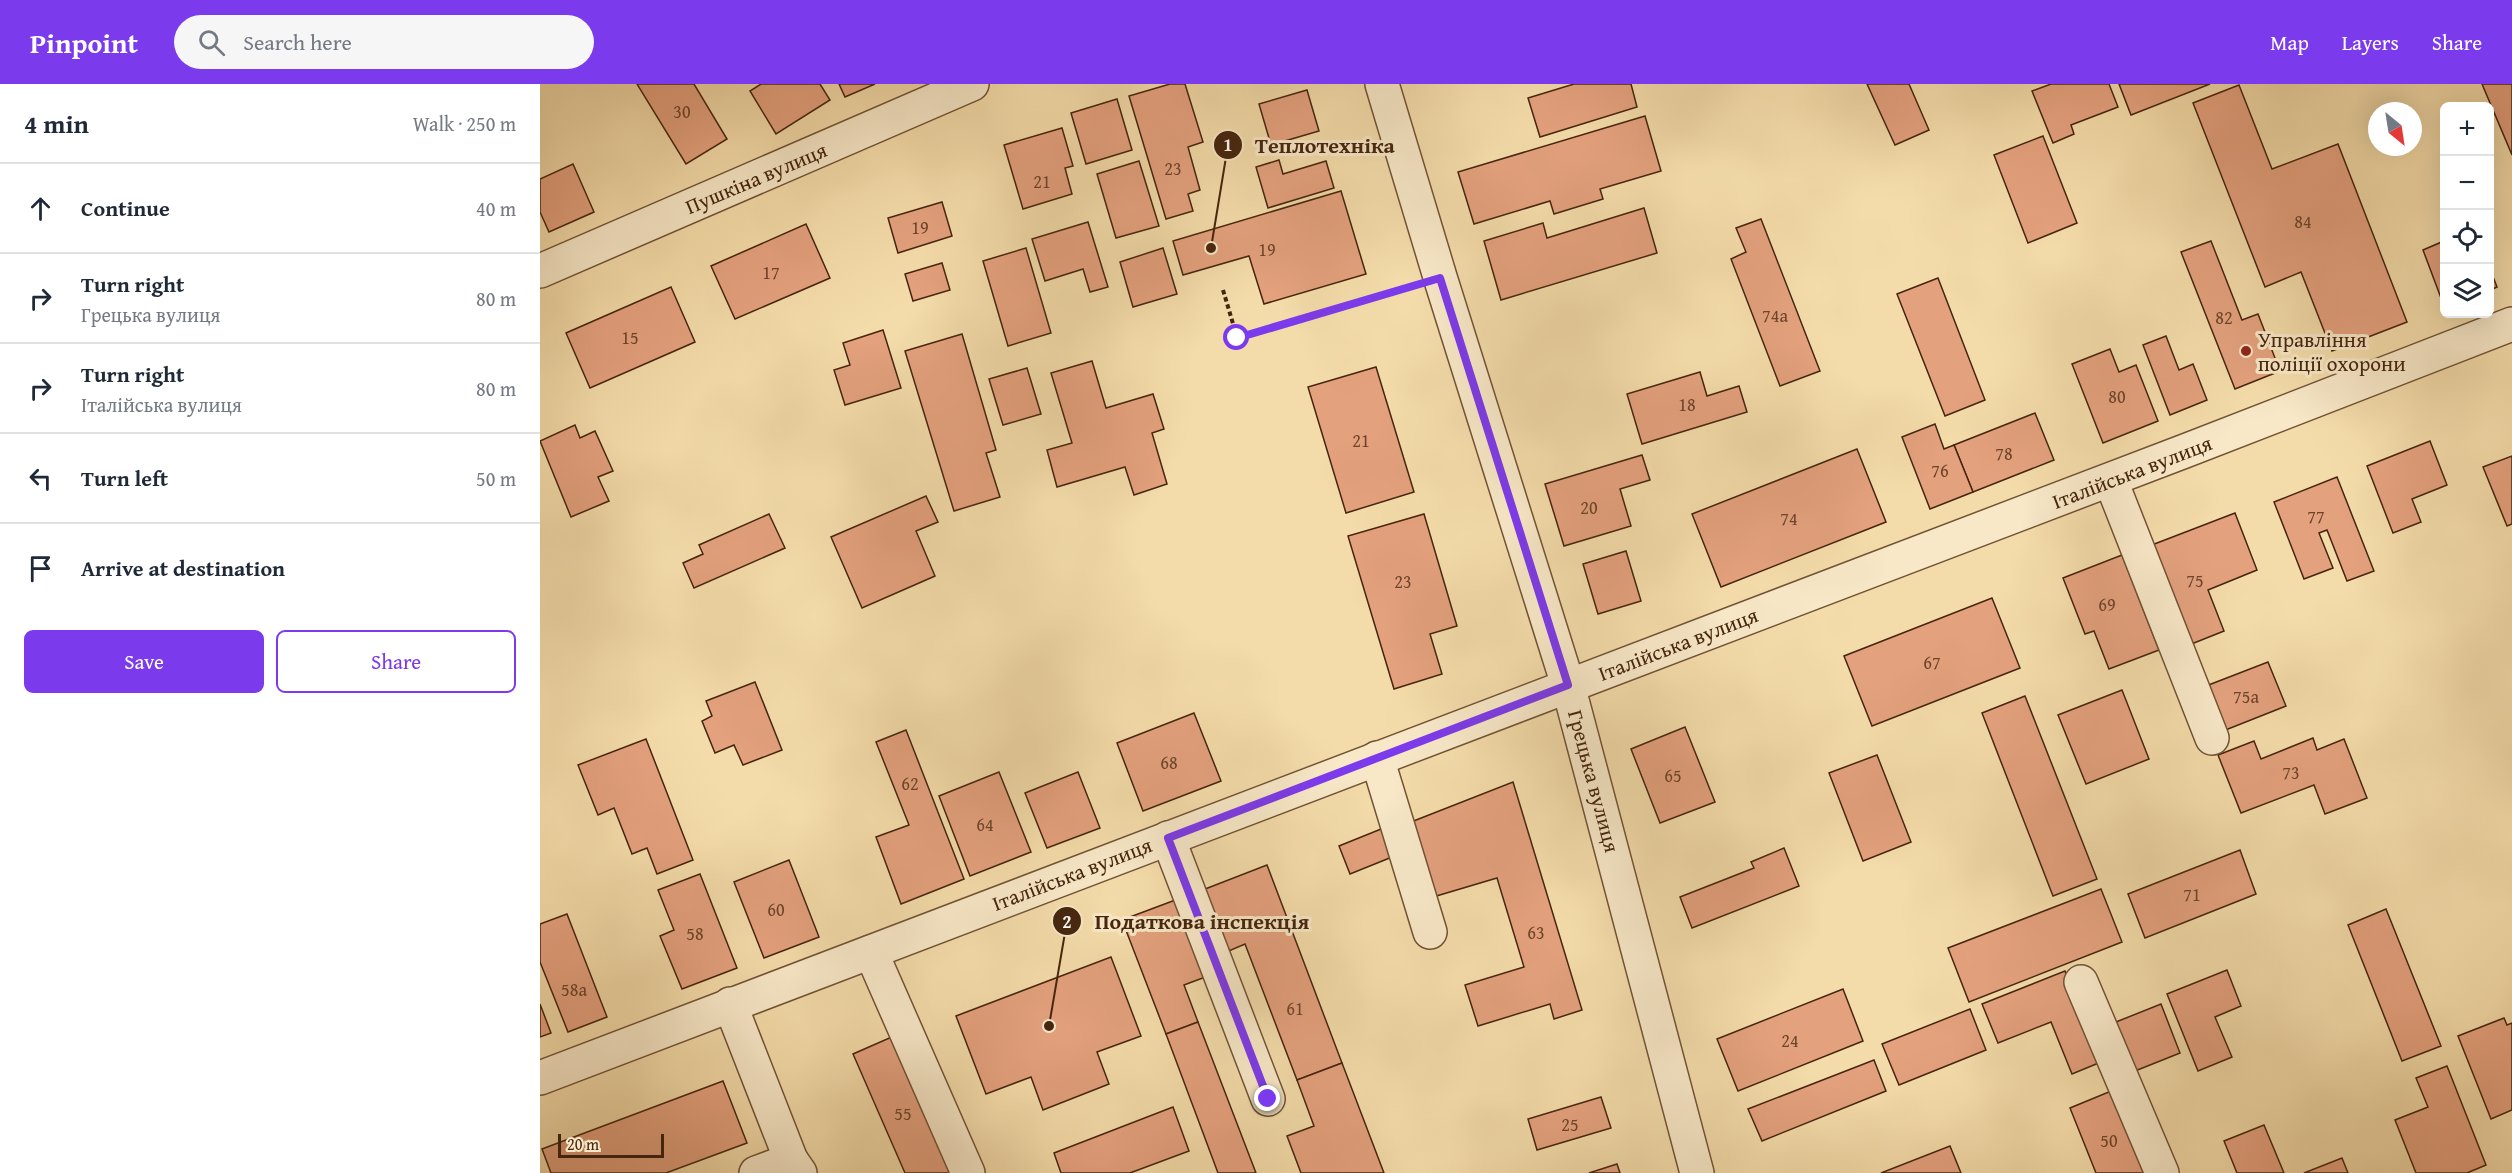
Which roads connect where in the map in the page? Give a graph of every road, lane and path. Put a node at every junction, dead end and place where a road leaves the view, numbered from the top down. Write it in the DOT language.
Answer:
graph roads {
  1 [pos="972,84"];
  2 [pos="1382,84"];
  3 [pos="540,271"];
  4 [pos="1440,278"];
  5 [pos="1223,290"];
  6 [pos="2512,324"];
  7 [pos="2112,481"];
  8 [pos="1568,685"];
  9 [pos="2212,738"];
  10 [pos="1377,758"];
  11 [pos="1168,838"];
  12 [pos="1430,932"];
  13 [pos="871,952"];
  14 [pos="2081,982"];
  15 [pos="729,1004"];
  16 [pos="540,1078"];
  17 [pos="1268,1099"];
  18 [pos="795,1166"];
  19 [pos="756,1173"];
  20 [pos="968,1173"];
  21 [pos="1697,1173"];
  22 [pos="2162,1173"];
  1 -- 3 [label="street, Пушкіна вулиця"];
  2 -- 4 [label="street, Грецька вулиця"];
  4 -- 5 [label="path"];
  4 -- 8 [label="street, Грецька вулиця"];
  6 -- 7 [label="street, Італійська вулиця"];
  7 -- 8 [label="street, Італійська вулиця"];
  7 -- 9 [label="street"];
  8 -- 10 [label="street, Італійська вулиця"];
  8 -- 21 [label="street, Грецька вулиця"];
  10 -- 11 [label="street, Італійська вулиця"];
  10 -- 12 [label="street"];
  11 -- 13 [label="street, Італійська вулиця"];
  11 -- 17 [label="street"];
  13 -- 15 [label="street, Італійська вулиця"];
  13 -- 20 [label="street"];
  14 -- 22 [label="street"];
  15 -- 16 [label="street, Італійська вулиця"];
  15 -- 18 [label="street"];
  18 -- 19 [label="street"];
}
